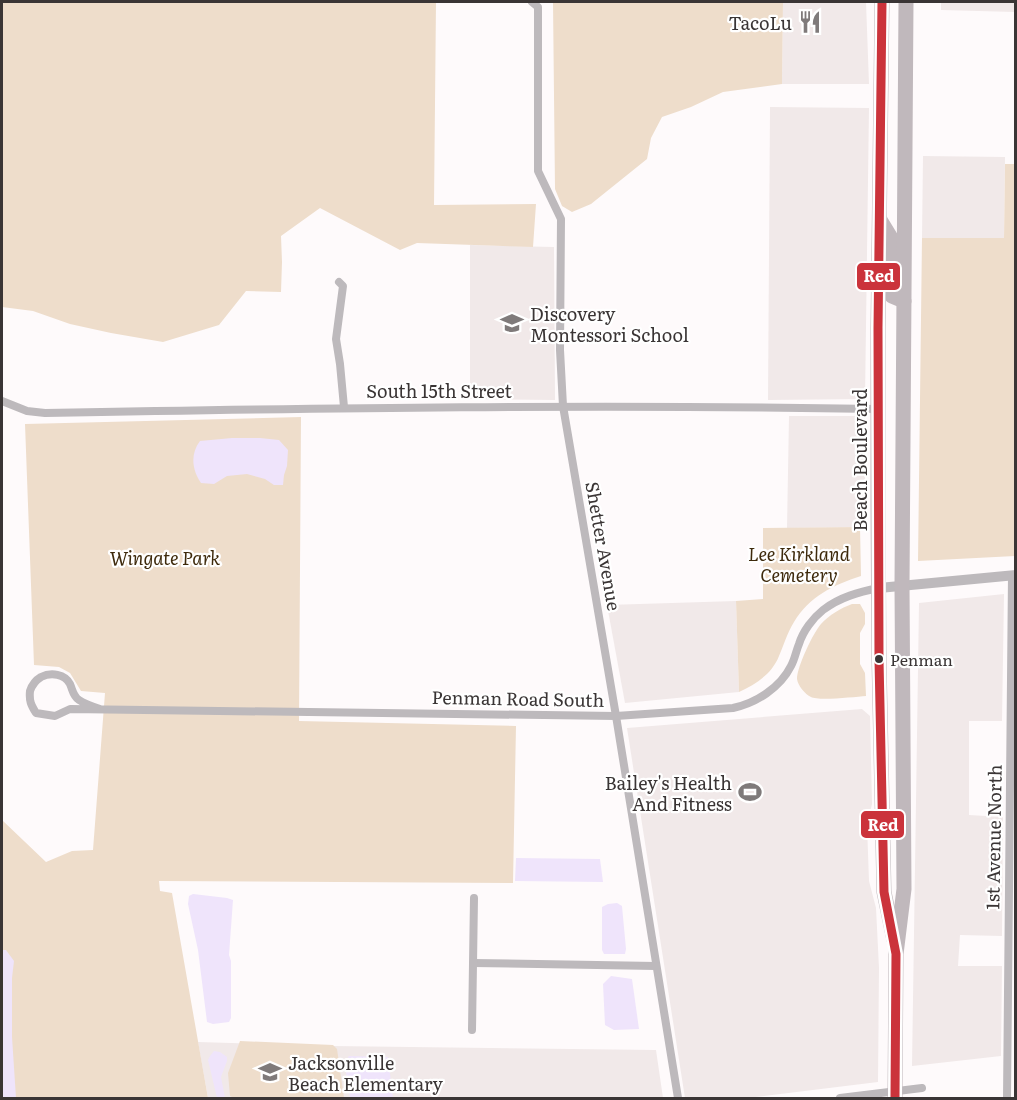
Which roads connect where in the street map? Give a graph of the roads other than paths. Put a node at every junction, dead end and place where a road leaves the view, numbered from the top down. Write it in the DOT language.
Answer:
graph roads {
  1 [pos="532,2"];
  2 [pos="882,2"];
  3 [pos="891,2"];
  4 [pos="906,2"];
  5 [pos="882,100"];
  6 [pos="906,103"];
  7 [pos="880,220"];
  8 [pos="904,232"];
  9 [pos="339,282"];
  10 [pos="904,301"];
  11 [pos="2,402"];
  12 [pos="563,406"];
  13 [pos="344,407"];
  14 [pos="878,409"];
  15 [pos="1014,575"];
  16 [pos="902,585"];
  17 [pos="879,588"];
  18 [pos="72,692"];
  19 [pos="100,710"];
  20 [pos="62,714"];
  21 [pos="616,716"];
  22 [pos="474,898"];
  23 [pos="896,954"];
  24 [pos="473,963"];
  25 [pos="656,966"];
  26 [pos="471,1030"];
  27 [pos="922,1088"];
  28 [pos="895,1095"];
  29 [pos="678,1098"];
  30 [pos="840,1098"];
  31 [pos="1007,1098"];
  1 -- 12 [label="street, Shetter Avenue"];
  2 -- 5 [label="highway, Beach Boulevard"];
  3 -- 6 [label="highway"];
  4 -- 6 [label="highway"];
  5 -- 7 [label="highway, Beach Boulevard"];
  5 -- 8 [label="highway"];
  6 -- 8 [label="highway"];
  7 -- 10 [label="highway"];
  7 -- 14 [label="highway, Beach Boulevard"];
  8 -- 10 [label="highway"];
  9 -- 13 [label="street"];
  10 -- 16 [label="highway"];
  11 -- 13 [label="street, South 15th Street"];
  12 -- 13 [label="street, South 15th Street"];
  12 -- 14 [label="street, South 15th Street"];
  12 -- 21 [label="street, Shetter Avenue"];
  14 -- 17 [label="highway, Beach Boulevard"];
  15 -- 16 [label="street"];
  15 -- 31 [label="street, 1st Avenue North"];
  16 -- 17 [label="street"];
  16 -- 23 [label="highway"];
  17 -- 21 [label="street, Penman Road South"];
  17 -- 23 [label="highway, Beach Boulevard"];
  18 -- 19 [label="street, Penman Road South"];
  18 -- 20 [label="street"];
  18 -- 20 [label="street, Penman Road South"];
  19 -- 20 [label="street, Penman Road South"];
  19 -- 21 [label="street, Penman Road South"];
  21 -- 25 [label="street, Shetter Avenue"];
  22 -- 24 [label="street"];
  23 -- 28 [label="highway"];
  24 -- 25 [label="street"];
  24 -- 26 [label="street"];
  25 -- 29 [label="street, Shetter Avenue"];
  27 -- 28 [label="street"];
  28 -- 30 [label="street"];
}
